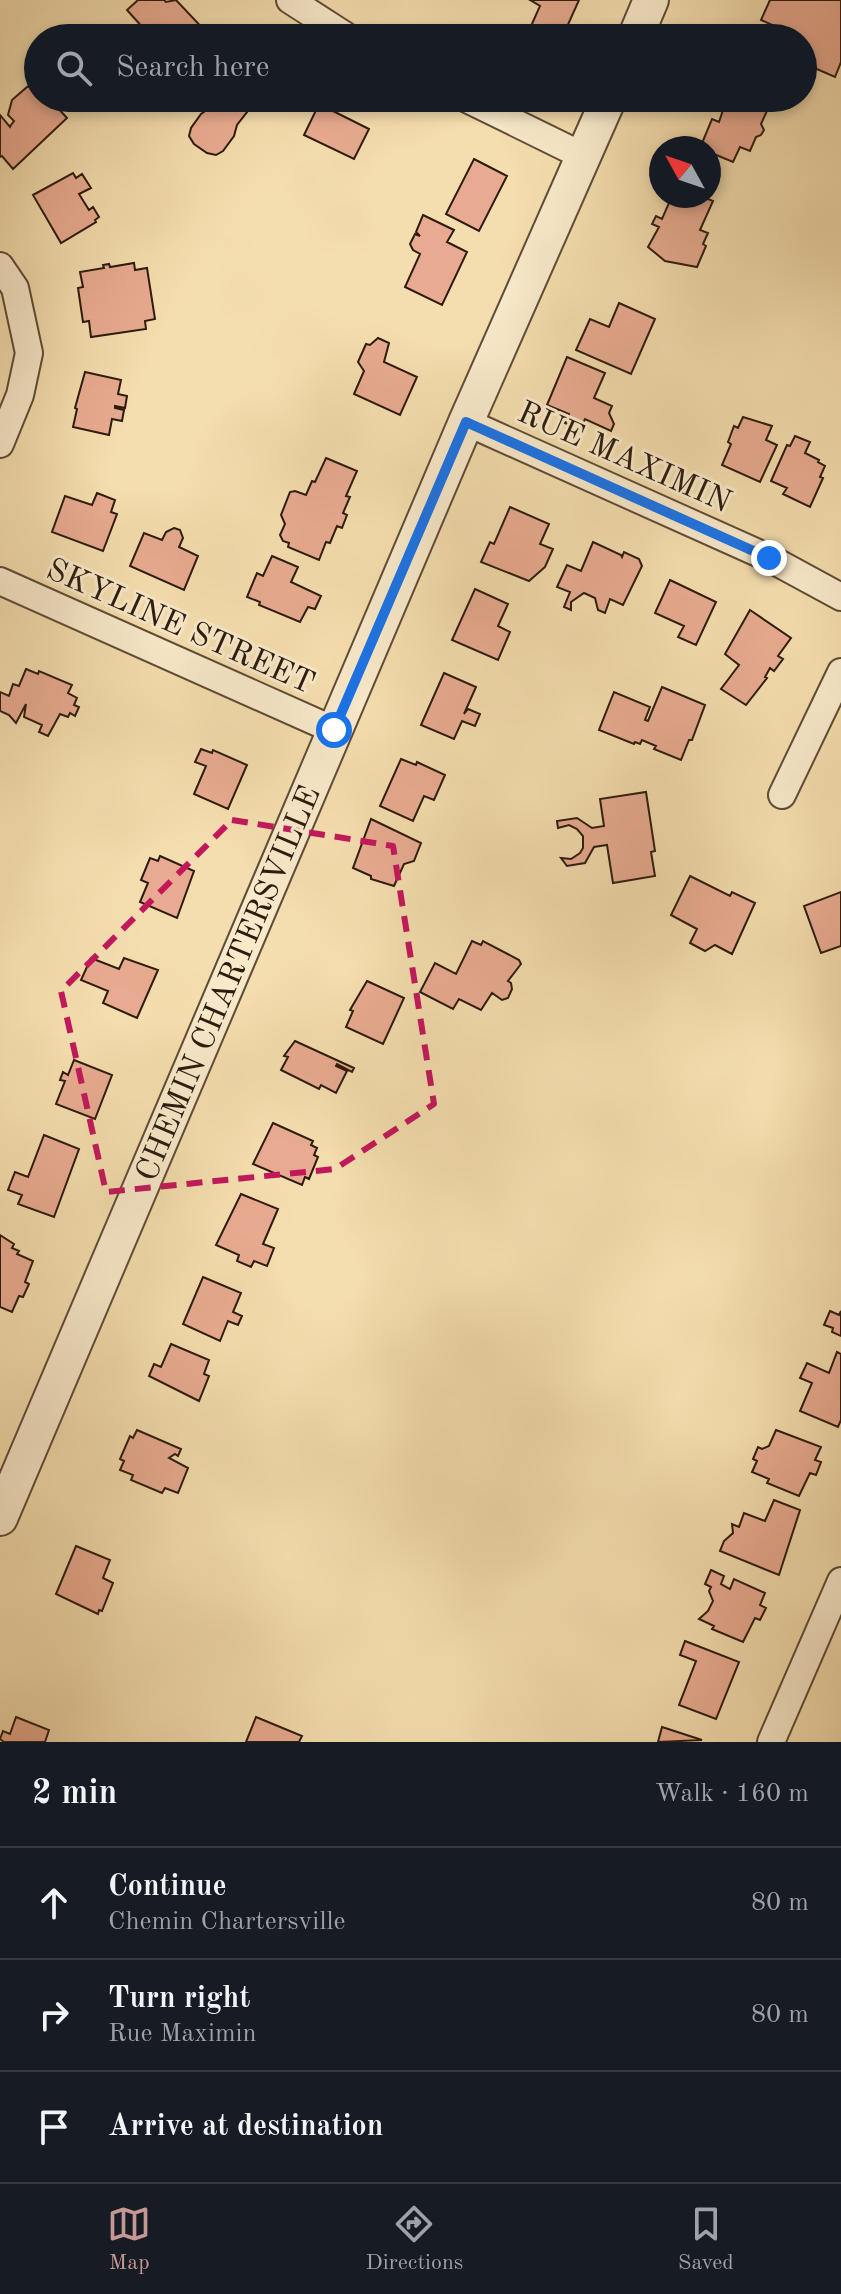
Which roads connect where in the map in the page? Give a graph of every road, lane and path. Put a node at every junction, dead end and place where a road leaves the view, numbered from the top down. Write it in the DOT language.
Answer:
graph roads {
  1 [pos="290,0"];
  2 [pos="651,0"];
  3 [pos="327,24"];
  4 [pos="641,24"];
  5 [pos="493,112"];
  6 [pos="603,112"];
  7 [pos="585,157"];
  8 [pos="0,266"];
  9 [pos="466,422"];
  10 [pos="0,444"];
  11 [pos="0,581"];
  12 [pos="841,597"];
  13 [pos="841,672"];
  14 [pos="334,730"];
  15 [pos="782,795"];
  16 [pos="0,1518"];
  17 [pos="841,1581"];
  18 [pos="771,1742"];
  1 -- 3 [label="street"];
  2 -- 4 [label="street"];
  5 -- 7 [label="street"];
  6 -- 7 [label="street, CHEMIN CHARTERSVILLE"];
  7 -- 9 [label="street, CHEMIN CHARTERSVILLE"];
  8 -- 10 [label="street"];
  9 -- 12 [label="street, RUE MAXIMIN"];
  9 -- 14 [label="street, CHEMIN CHARTERSVILLE"];
  11 -- 14 [label="street, SKYLINE STREET"];
  13 -- 15 [label="street"];
  14 -- 16 [label="street, CHEMIN CHARTERSVILLE"];
  17 -- 18 [label="street"];
}
